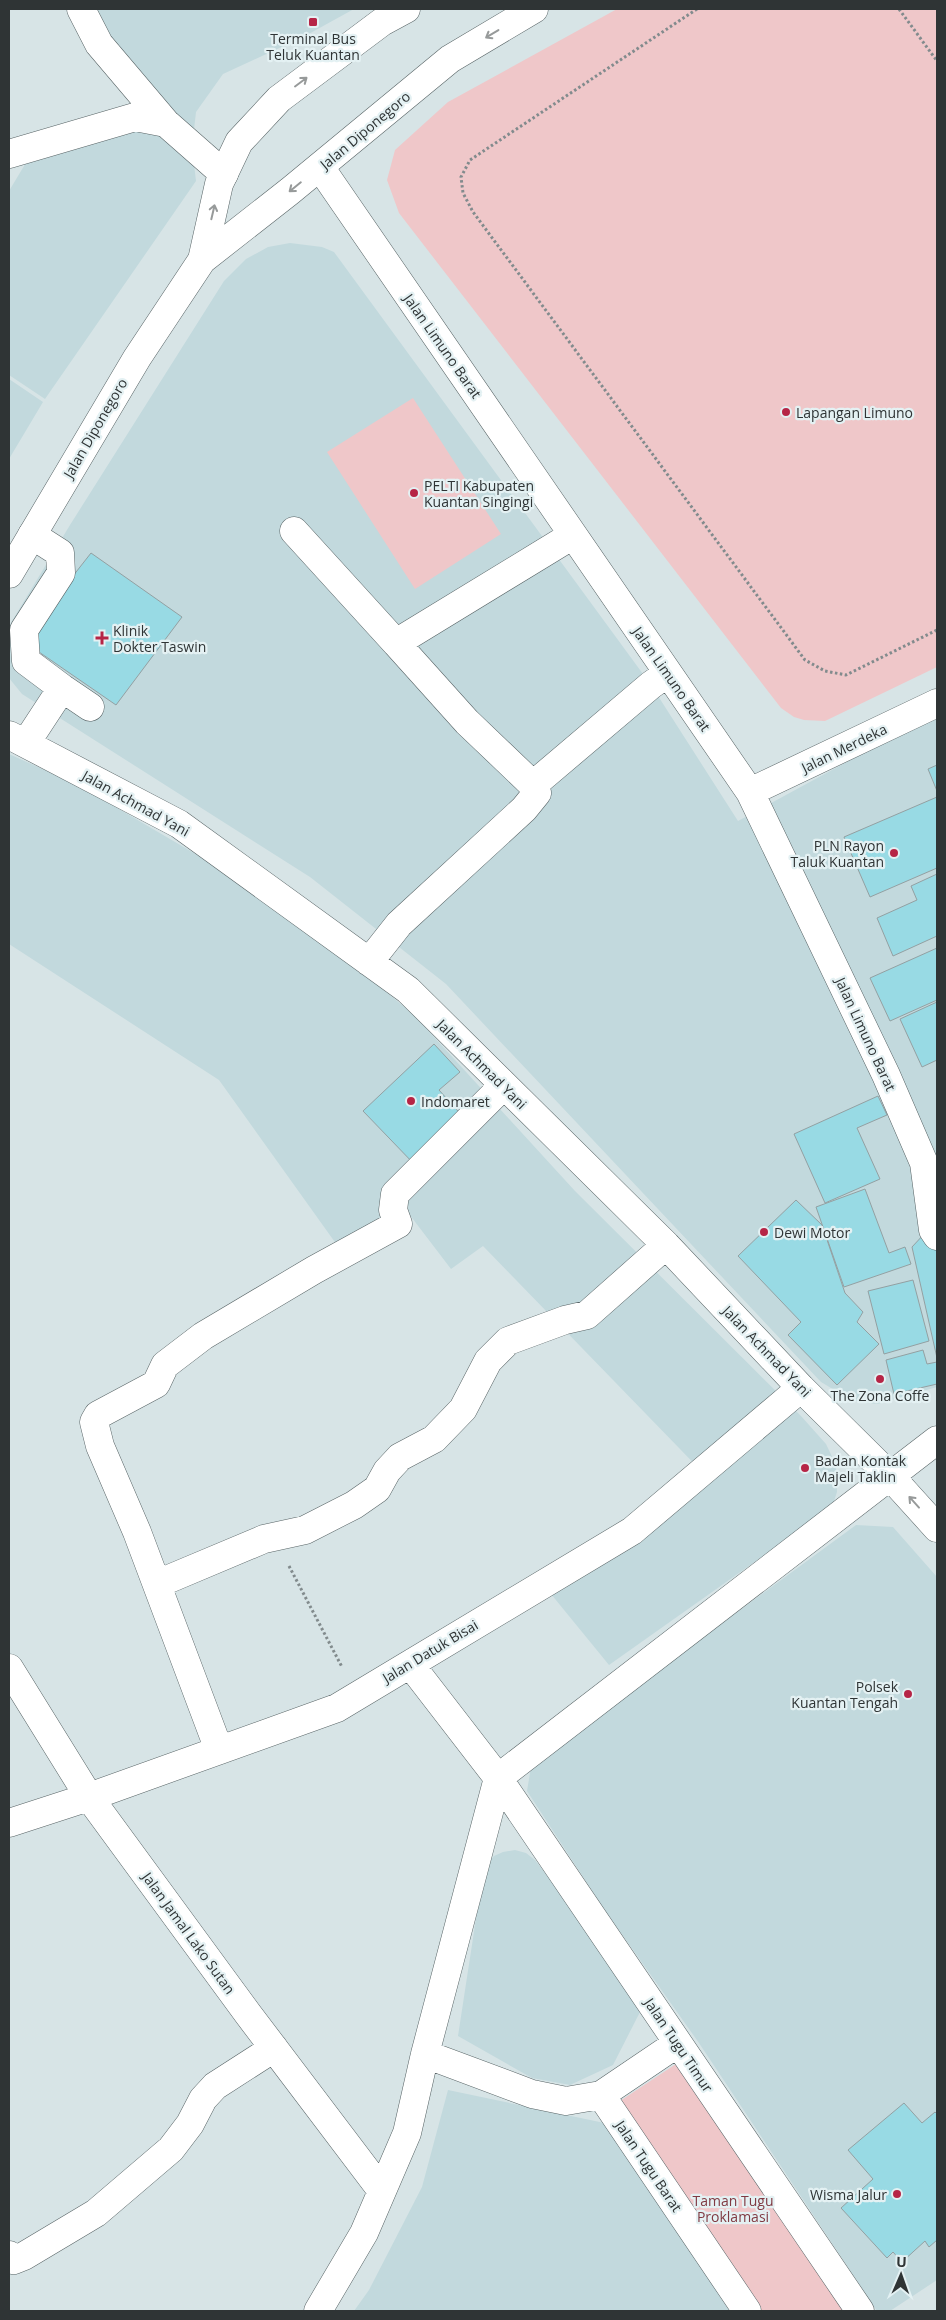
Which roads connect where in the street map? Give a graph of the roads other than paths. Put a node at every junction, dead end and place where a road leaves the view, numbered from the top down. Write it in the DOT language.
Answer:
graph roads {
  1 [pos="81,9"];
  2 [pos="406,9"];
  3 [pos="534,9"];
  4 [pos="166,122"];
  5 [pos="9,154"];
  6 [pos="320,167"];
  7 [pos="224,174"];
  8 [pos="202,260"];
  9 [pos="294,531"];
  10 [pos="573,535"];
  11 [pos="32,536"];
  12 [pos="9,574"];
  13 [pos="396,643"];
  14 [pos="668,673"];
  15 [pos="62,688"];
  16 [pos="937,703"];
  17 [pos="90,707"];
  18 [pos="17,739"];
  19 [pos="533,785"];
  20 [pos="750,792"];
  21 [pos="369,962"];
  22 [pos="504,1085"];
  23 [pos="931,1169"];
  24 [pos="937,1236"];
  25 [pos="666,1245"];
  26 [pos="802,1388"];
  27 [pos="937,1440"];
  28 [pos="890,1476"];
  29 [pos="937,1528"];
  30 [pos="157,1584"];
  31 [pos="410,1664"];
  32 [pos="9,1668"];
  33 [pos="219,1750"];
  34 [pos="498,1778"];
  35 [pos="89,1797"];
  36 [pos="9,1822"];
  37 [pos="678,2043"];
  38 [pos="274,2048"];
  39 [pos="425,2054"];
  40 [pos="601,2096"];
  41 [pos="382,2190"];
  42 [pos="9,2255"];
  43 [pos="318,2311"];
  44 [pos="746,2311"];
  45 [pos="860,2311"];
  1 -- 4 [label="street"];
  7 -- 2 [label="street, Jalan Diponegoro, one-way"];
  3 -- 6 [label="street, Jalan Diponegoro, one-way"];
  4 -- 5 [label="street"];
  4 -- 7 [label="street"];
  6 -- 8 [label="street, Jalan Diponegoro, one-way"];
  6 -- 10 [label="street, Jalan Limuno Barat"];
  8 -- 7 [label="street, Jalan Diponegoro, one-way"];
  8 -- 11 [label="street, Jalan Diponegoro"];
  9 -- 13 [label="street"];
  10 -- 13 [label="street"];
  10 -- 14 [label="street, Jalan Limuno Barat"];
  11 -- 12 [label="street, Jalan Diponegoro"];
  11 -- 15 [label="street"];
  13 -- 19 [label="street"];
  14 -- 19 [label="street"];
  14 -- 20 [label="street, Jalan Limuno Barat"];
  15 -- 17 [label="street"];
  15 -- 18 [label="street"];
  16 -- 20 [label="street, Jalan Merdeka"];
  18 -- 21 [label="street, Jalan Achmad Yani"];
  19 -- 21 [label="street"];
  20 -- 23 [label="street, Jalan Limuno Barat"];
  21 -- 22 [label="street, Jalan Achmad Yani"];
  22 -- 25 [label="street, Jalan Achmad Yani"];
  22 -- 30 [label="street"];
  23 -- 24 [label="street, Jalan Limuno Barat"];
  25 -- 26 [label="street, Jalan Achmad Yani"];
  25 -- 30 [label="street"];
  26 -- 28 [label="street, Jalan Achmad Yani"];
  26 -- 31 [label="street, Jalan Datuk Bisai"];
  27 -- 28 [label="street"];
  29 -- 28 [label="street, Jalan Achmad Yani, one-way"];
  28 -- 34 [label="street"];
  30 -- 33 [label="street"];
  31 -- 33 [label="street, Jalan Datuk Bisai"];
  31 -- 34 [label="street, Jalan Tugu Timur"];
  32 -- 35 [label="street, Jalan Jamal Lako Sutan"];
  33 -- 35 [label="street, Jalan Datuk Bisai"];
  34 -- 37 [label="street, Jalan Tugu Timur"];
  34 -- 39 [label="street"];
  35 -- 36 [label="street, Jalan Datuk Bisai"];
  35 -- 38 [label="street, Jalan Jamal Lako Sutan"];
  37 -- 40 [label="street"];
  37 -- 45 [label="street, Jalan Tugu Timur"];
  38 -- 41 [label="street, Jalan Jamal Lako Sutan"];
  38 -- 42 [label="street"];
  39 -- 40 [label="street"];
  39 -- 41 [label="street"];
  40 -- 44 [label="street, Jalan Tugu Barat"];
  41 -- 43 [label="street"];
}
